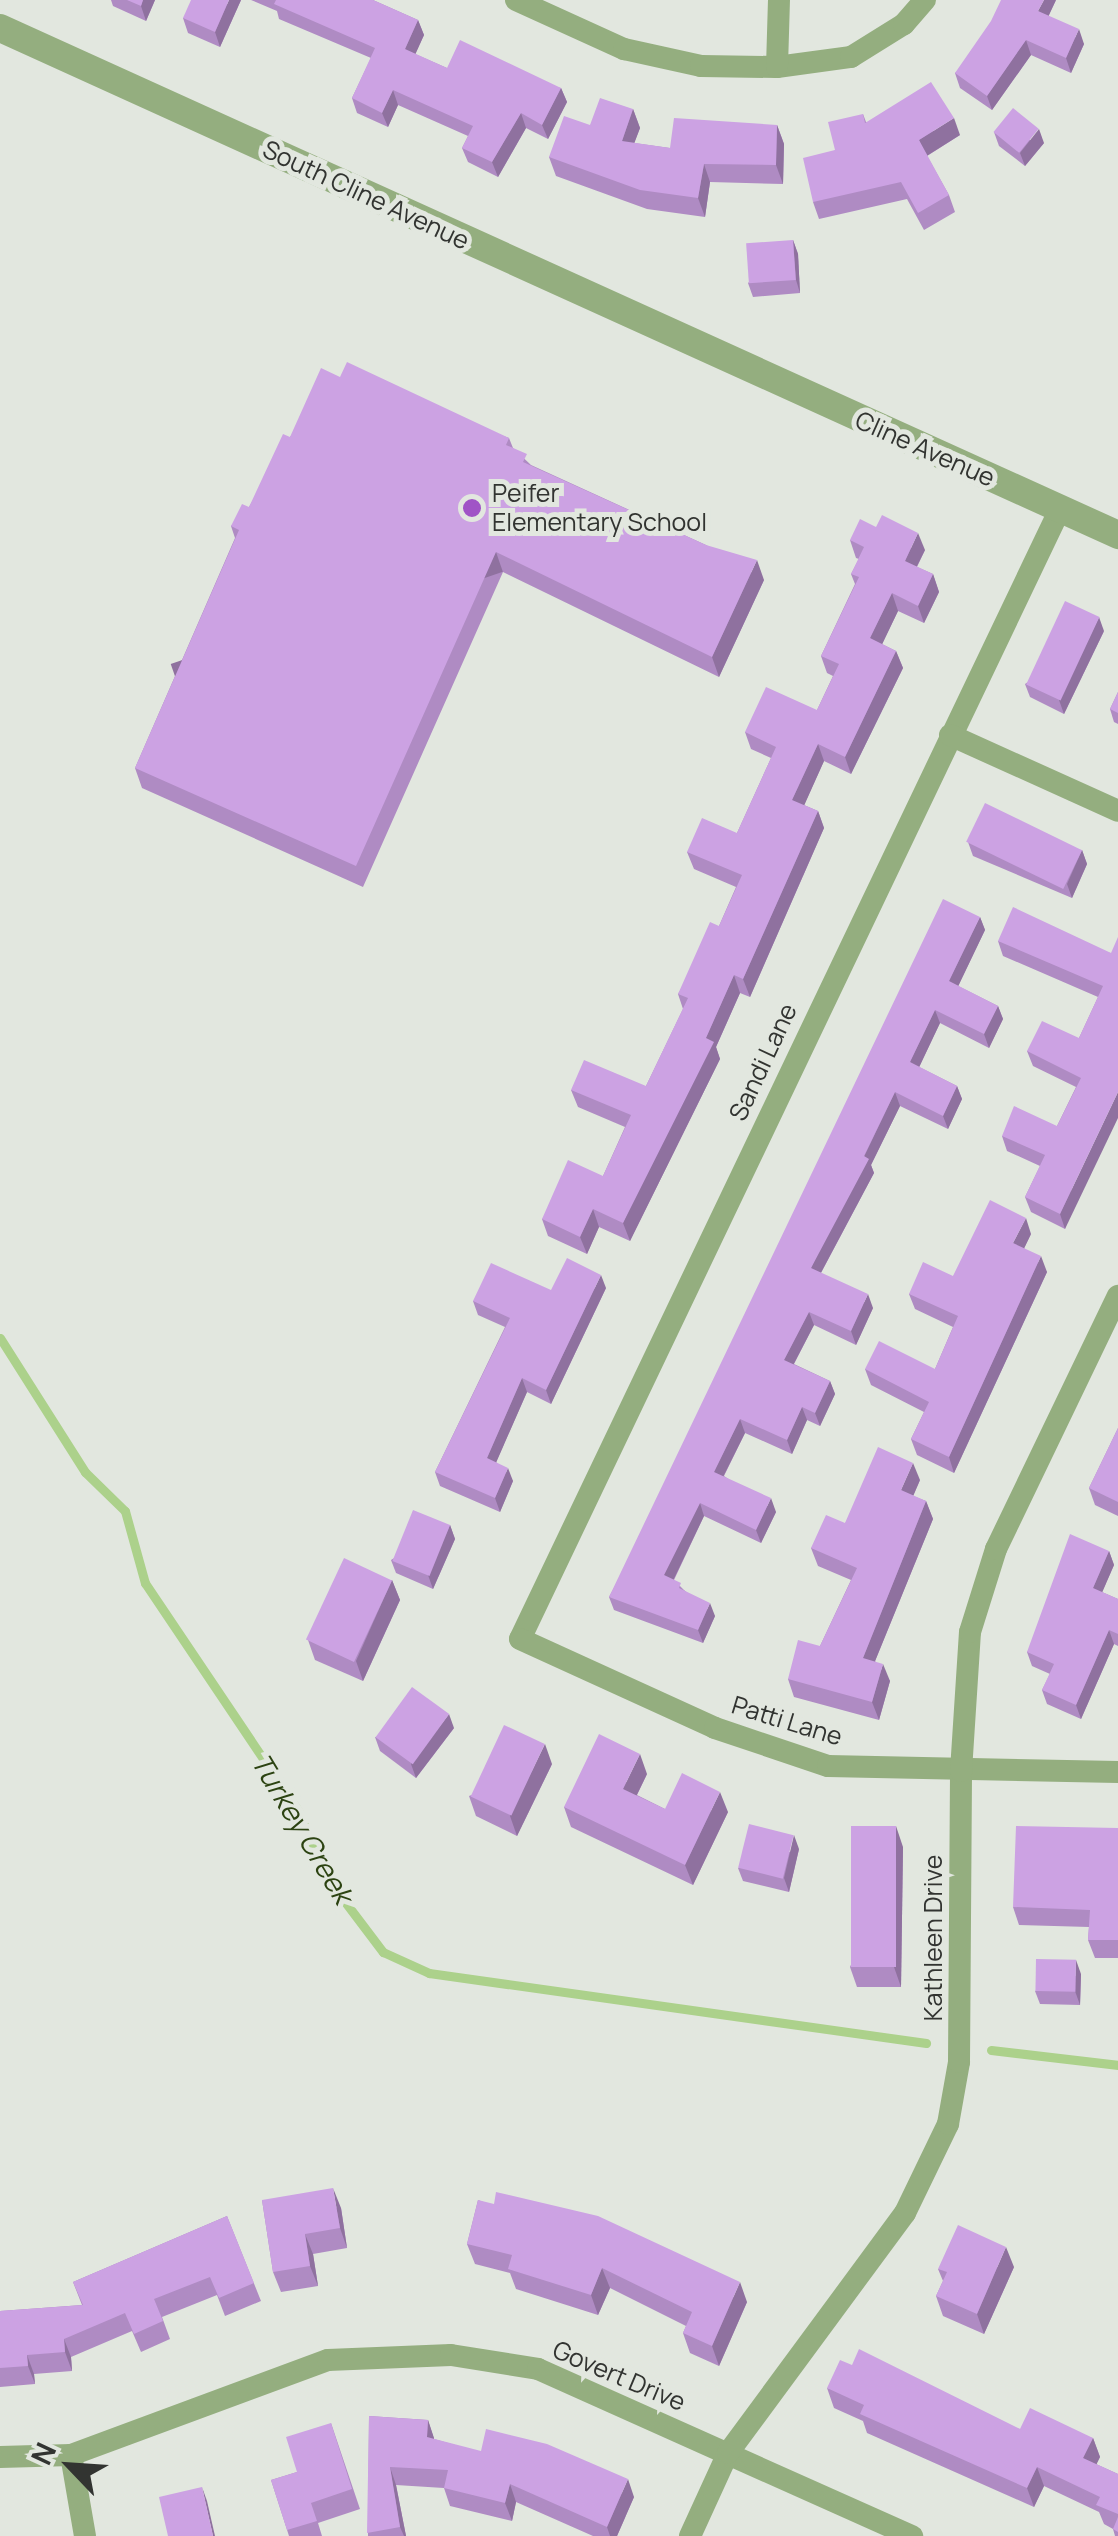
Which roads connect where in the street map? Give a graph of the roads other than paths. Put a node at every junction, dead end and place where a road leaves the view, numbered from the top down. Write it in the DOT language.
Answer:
graph roads {
  1 [pos="516,0"];
  2 [pos="779,0"];
  3 [pos="925,0"];
  4 [pos="0,28"];
  5 [pos="778,67"];
  6 [pos="733,361"];
  7 [pos="1060,510"];
  8 [pos="1118,536"];
  9 [pos="950,735"];
  10 [pos="1118,812"];
  11 [pos="1118,1296"];
  12 [pos="520,1639"];
  13 [pos="961,1771"];
  14 [pos="1118,1772"];
  15 [pos="728,2453"];
  16 [pos="71,2455"];
  17 [pos="0,2457"];
  18 [pos="84,2536"];
  19 [pos="690,2536"];
  20 [pos="912,2536"];
  1 -- 5 [label="street"];
  2 -- 5 [label="street"];
  3 -- 5 [label="street"];
  4 -- 6 [label="street, South Cline Avenue"];
  6 -- 7 [label="street, Cline Avenue"];
  7 -- 8 [label="street, Cline Avenue"];
  7 -- 9 [label="street, Sandi Lane"];
  9 -- 10 [label="street"];
  9 -- 12 [label="street, Sandi Lane"];
  11 -- 13 [label="street, Kathleen Drive"];
  12 -- 13 [label="street, Patti Lane"];
  13 -- 14 [label="street, Patti Lane"];
  13 -- 15 [label="street, Kathleen Drive"];
  15 -- 16 [label="street, Govert Drive"];
  15 -- 19 [label="street, Kathleen Drive"];
  15 -- 20 [label="street, Govert Drive"];
  16 -- 17 [label="street, Govert Drive"];
  16 -- 18 [label="street"];
}
